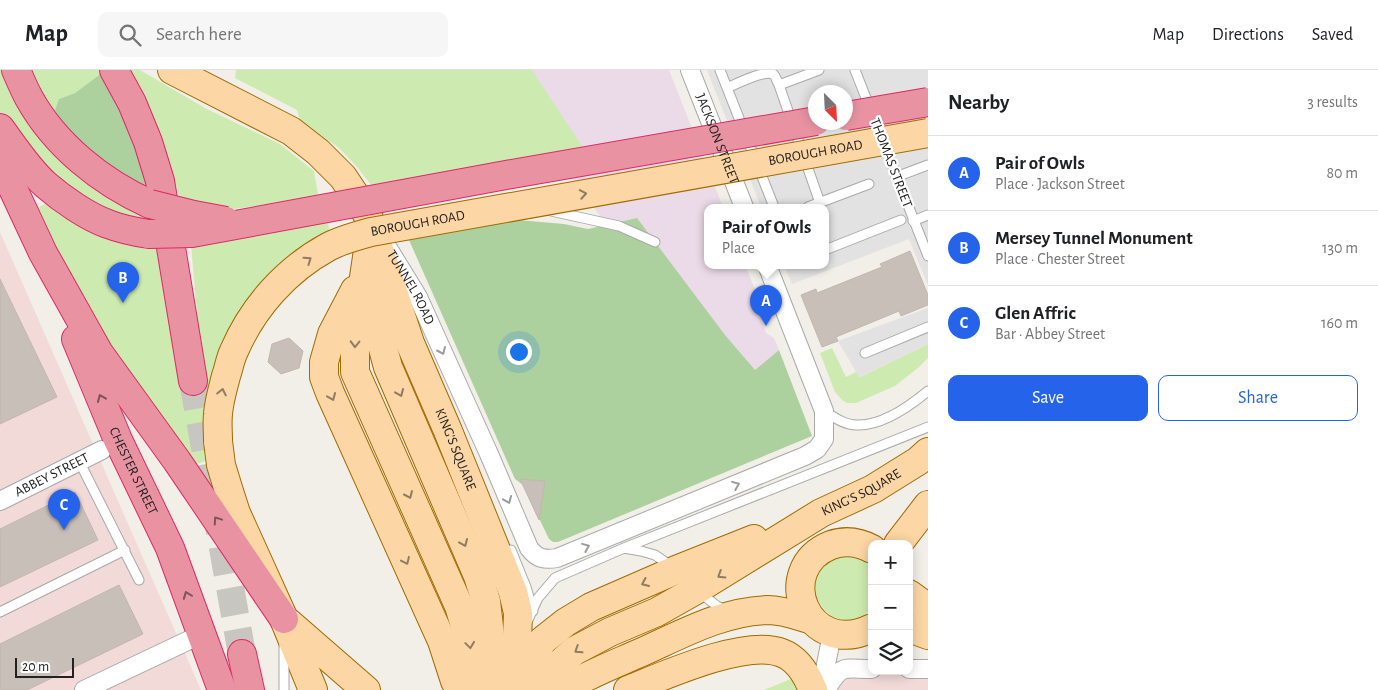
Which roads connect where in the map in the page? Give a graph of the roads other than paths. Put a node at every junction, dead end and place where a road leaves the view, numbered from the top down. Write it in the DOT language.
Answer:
graph roads {
  1 [pos="16,70"];
  2 [pos="114,70"];
  3 [pos="172,70"];
  4 [pos="690,70"];
  5 [pos="720,70"];
  6 [pos="819,70"];
  7 [pos="855,70"];
  8 [pos="779,85"];
  9 [pos="727,88"];
  10 [pos="928,102"];
  11 [pos="853,115"];
  12 [pos="808,122"];
  13 [pos="0,128"];
  14 [pos="928,132"];
  15 [pos="0,161"];
  16 [pos="928,165"];
  17 [pos="896,177"];
  18 [pos="869,184"];
  19 [pos="820,203"];
  20 [pos="743,204"];
  21 [pos="773,204"];
  22 [pos="817,204"];
  23 [pos="515,206"];
  24 [pos="928,215"];
  25 [pos="901,220"];
  26 [pos="914,220"];
  27 [pos="370,221"];
  28 [pos="244,224"];
  29 [pos="655,242"];
  30 [pos="829,248"];
  31 [pos="42,253"];
  32 [pos="928,256"];
  33 [pos="769,269"];
  34 [pos="364,271"];
  35 [pos="928,327"];
  36 [pos="865,353"];
  37 [pos="193,381"];
  38 [pos="928,391"];
  39 [pos="824,412"];
  40 [pos="928,427"];
  41 [pos="448,431"];
  42 [pos="102,450"];
  43 [pos="928,452"];
  44 [pos="79,461"];
  45 [pos="474,470"];
  46 [pos="0,501"];
  47 [pos="928,506"];
  48 [pos="901,540"];
  49 [pos="508,546"];
  50 [pos="868,547"];
  51 [pos="624,548"];
  52 [pos="125,550"];
  53 [pos="139,580"];
  54 [pos="686,580"];
  55 [pos="913,597"];
  56 [pos="928,608"];
  57 [pos="533,611"];
  58 [pos="0,612"];
  59 [pos="429,613"];
  60 [pos="734,615"];
  61 [pos="284,619"];
  62 [pos="822,627"];
  63 [pos="913,629"];
  64 [pos="868,630"];
  65 [pos="202,634"];
  66 [pos="928,635"];
  67 [pos="517,642"];
  68 [pos="653,647"];
  69 [pos="436,652"];
  70 [pos="242,654"];
  71 [pos="928,668"];
  72 [pos="868,669"];
  73 [pos="913,669"];
  74 [pos="489,683"];
  75 [pos="84,690"];
  76 [pos="222,690"];
  77 [pos="250,690"];
  78 [pos="284,690"];
  79 [pos="305,690"];
  80 [pos="313,690"];
  81 [pos="324,690"];
  82 [pos="338,690"];
  83 [pos="352,690"];
  84 [pos="366,690"];
  85 [pos="541,690"];
  86 [pos="563,690"];
  87 [pos="584,690"];
  88 [pos="628,690"];
  89 [pos="813,690"];
  90 [pos="821,690"];
  91 [pos="826,690"];
  1 -- 28 [label="highway, bridge"];
  2 -- 37 [label="highway"];
  3 -- 27 [label="main road, TUNNEL ROAD"];
  4 -- 20 [label="street, JACKSON STREET"];
  5 -- 9 [label="lane"];
  6 -- 8 [label="lane"];
  7 -- 17 [label="lane, THOMAS STREET"];
  8 -- 9 [label="lane"];
  8 -- 19 [label="lane"];
  9 -- 21 [label="lane"];
  10 -- 11 [label="highway, bridge"];
  12 -- 28 [label="highway, bridge"];
  13 -- 28 [label="highway, bridge"];
  23 -- 14 [label="main road, BOROUGH ROAD, one-way, bridge"];
  15 -- 31 [label="highway"];
  16 -- 17 [label="lane"];
  17 -- 26 [label="lane, THOMAS STREET"];
  18 -- 19 [label="lane"];
  19 -- 22 [label="lane"];
  23 -- 29 [label="lane, bridge"];
  61 -- 23 [label="main road, BOROUGH ROAD, one-way, bridge"];
  24 -- 26 [label="lane"];
  25 -- 30 [label="lane"];
  26 -- 32 [label="lane, THOMAS STREET"];
  27 -- 34 [label="main road"];
  27 -- 39 [label="street, TUNNEL ROAD, one-way"];
  27 -- 41 [label="main road, KING'S SQUARE"];
  27 -- 74 [label="main road, one-way"];
  61 -- 31 [label="highway, one-way"];
  65 -- 31 [label="highway, CHESTER STREET, one-way"];
  33 -- 39 [label="street"];
  34 -- 59 [label="main road, one-way"];
  34 -- 74 [label="main road, one-way"];
  35 -- 36 [label="lane"];
  38 -- 39 [label="lane"];
  40 -- 51 [label="lane"];
  41 -- 45 [label="lane"];
  41 -- 67 [label="main road, KING'S SQUARE"];
  42 -- 44 [label="street, ABBEY STREET"];
  43 -- 54 [label="main road, KING'S SQUARE, one-way"];
  44 -- 46 [label="street, ABBEY STREET"];
  44 -- 52 [label="lane"];
  47 -- 48 [label="main road"];
  49 -- 57 [label="lane"];
  50 -- 62 [label="main road"];
  51 -- 54 [label="lane"];
  51 -- 57 [label="lane"];
  52 -- 53 [label="lane"];
  52 -- 58 [label="lane"];
  54 -- 60 [label="lane"];
  54 -- 74 [label="main road, one-way"];
  54 -- 85 [label="main road, one-way"];
  55 -- 56 [label="main road"];
  57 -- 67 [label="lane"];
  59 -- 69 [label="lane"];
  59 -- 74 [label="main road"];
  60 -- 62 [label="main road"];
  60 -- 68 [label="main road"];
  61 -- 78 [label="lane"];
  61 -- 79 [label="main road"];
  61 -- 80 [label="main road"];
  61 -- 81 [label="main road"];
  61 -- 82 [label="main road"];
  61 -- 83 [label="main road"];
  61 -- 84 [label="main road"];
  62 -- 64 [label="main road"];
  62 -- 90 [label="street"];
  63 -- 66 [label="main road"];
  65 -- 75 [label="street"];
  65 -- 76 [label="highway, CHESTER STREET"];
  67 -- 74 [label="main road, KING'S SQUARE"];
  68 -- 86 [label="main road"];
  68 -- 87 [label="main road"];
  70 -- 77 [label="highway"];
  71 -- 73 [label="street"];
  72 -- 91 [label="street"];
  88 -- 89 [label="main road"];
}
